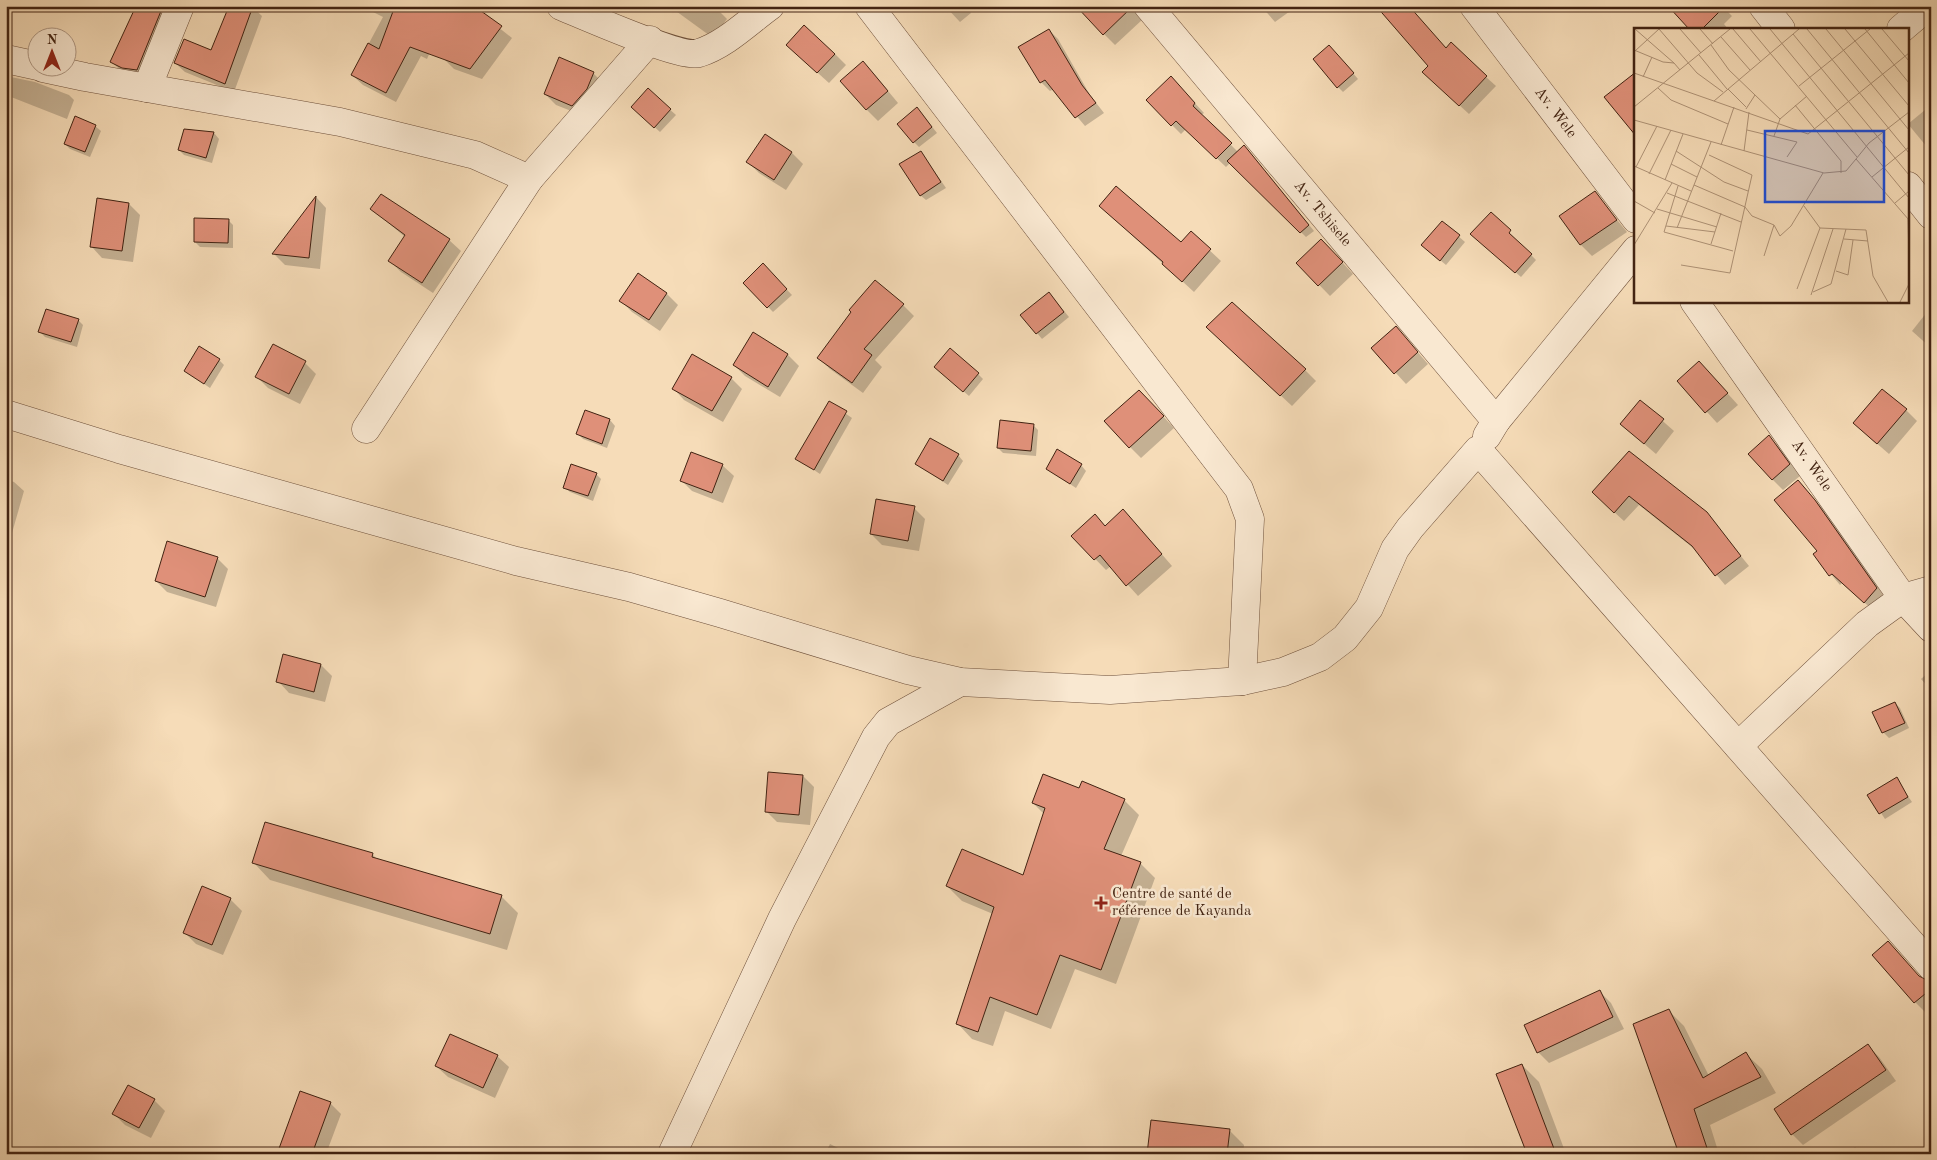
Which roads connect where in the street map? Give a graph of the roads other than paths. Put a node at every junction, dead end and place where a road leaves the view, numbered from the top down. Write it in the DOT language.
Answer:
graph roads {
  1 [pos="180,6"];
  2 [pos="561,6"];
  3 [pos="770,6"];
  4 [pos="869,6"];
  5 [pos="1148,6"];
  6 [pos="1474,6"];
  7 [pos="1763,6"];
  8 [pos="1928,6"];
  9 [pos="1780,28"];
  10 [pos="1902,28"];
  11 [pos="650,40"];
  12 [pos="6,59"];
  13 [pos="28,64"];
  14 [pos="78,75"];
  15 [pos="147,88"];
  16 [pos="529,179"];
  17 [pos="1910,188"];
  18 [pos="1931,214"];
  19 [pos="1634,216"];
  20 [pos="1634,252"];
  21 [pos="1695,302"];
  22 [pos="6,414"];
  23 [pos="1496,421"];
  24 [pos="366,429"];
  25 [pos="1478,450"];
  26 [pos="1931,590"];
  27 [pos="1903,598"];
  28 [pos="1931,628"];
  29 [pos="1242,681"];
  30 [pos="960,682"];
  31 [pos="1738,746"];
  32 [pos="1931,966"];
  33 [pos="672,1154"];
  1 -- 15 [label="street"];
  2 -- 11 [label="street"];
  3 -- 11 [label="street"];
  4 -- 29 [label="street"];
  5 -- 23 [label="street, Av. Tshisele"];
  6 -- 19 [label="street, Av. Wele"];
  7 -- 9 [label="street"];
  8 -- 10 [label="street"];
  11 -- 16 [label="street"];
  12 -- 13 [label="street"];
  14 -- 15 [label="street"];
  15 -- 16 [label="street"];
  16 -- 24 [label="street"];
  17 -- 18 [label="street"];
  20 -- 23 [label="street"];
  21 -- 27 [label="street, Av. Wele"];
  22 -- 30 [label="street"];
  23 -- 25 [label="street"];
  25 -- 29 [label="street"];
  25 -- 31 [label="street"];
  26 -- 27 [label="street"];
  27 -- 28 [label="street, Av. Wele"];
  27 -- 31 [label="street"];
  29 -- 30 [label="street"];
  30 -- 33 [label="street"];
  31 -- 32 [label="street"];
}
